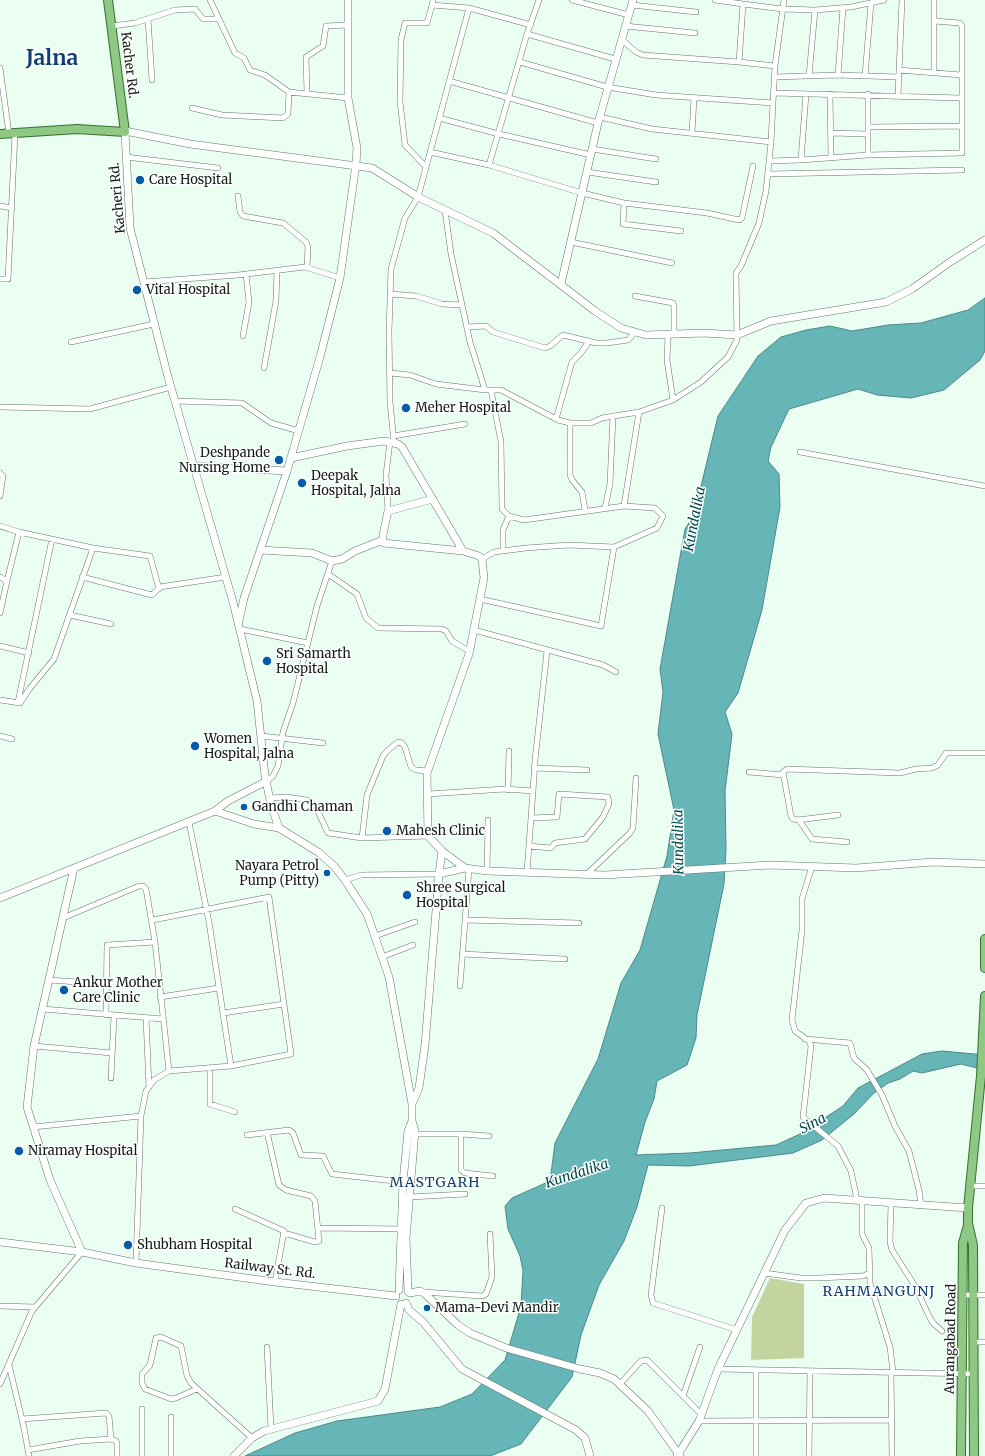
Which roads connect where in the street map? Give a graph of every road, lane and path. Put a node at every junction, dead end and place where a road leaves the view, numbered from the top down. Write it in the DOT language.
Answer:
graph roads {
  1 [pos="108,0"];
  2 [pos="210,0"];
  3 [pos="348,0"];
  4 [pos="539,0"];
  5 [pos="572,0"];
  6 [pos="715,0"];
  7 [pos="784,0"];
  8 [pos="853,0"];
  9 [pos="884,0"];
  10 [pos="902,0"];
  11 [pos="934,0"];
  12 [pos="432,2"];
  13 [pos="633,3"];
  14 [pos="871,3"];
  15 [pos="743,4"];
  16 [pos="851,7"];
  17 [pos="469,8"];
  18 [pos="843,8"];
  19 [pos="782,9"];
  20 [pos="814,10"];
  21 [pos="696,12"];
  22 [pos="629,15"];
  23 [pos="148,19"];
  24 [pos="219,19"];
  25 [pos="934,21"];
  26 [pos="348,25"];
  27 [pos="531,25"];
  28 [pos="112,26"];
  29 [pos="625,26"];
  30 [pos="695,33"];
  31 [pos="527,34"];
  32 [pos="621,39"];
  33 [pos="615,59"];
  34 [pos="520,62"];
  35 [pos="739,62"];
  36 [pos="776,66"];
  37 [pos="0,68"];
  38 [pos="899,70"];
  39 [pos="934,73"];
  40 [pos="838,75"];
  41 [pos="809,76"];
  42 [pos="865,76"];
  43 [pos="961,76"];
  44 [pos="775,77"];
  45 [pos="899,77"];
  46 [pos="152,80"];
  47 [pos="449,81"];
  48 [pos="1,86"];
  49 [pos="607,87"];
  50 [pos="289,92"];
  51 [pos="774,93"];
  52 [pos="307,94"];
  53 [pos="806,94"];
  54 [pos="830,94"];
  55 [pos="868,94"];
  56 [pos="898,95"];
  57 [pos="348,98"];
  58 [pos="510,98"];
  59 [pos="694,98"];
  60 [pos="961,98"];
  61 [pos="773,103"];
  62 [pos="192,108"];
  63 [pos="439,118"];
  64 [pos="599,120"];
  65 [pos="962,126"];
  66 [pos="869,127"];
  67 [pos="125,132"];
  68 [pos="692,133"];
  69 [pos="831,133"];
  70 [pos="0,134"];
  71 [pos="12,134"];
  72 [pos="499,134"];
  73 [pos="868,134"];
  74 [pos="771,142"];
  75 [pos="430,152"];
  76 [pos="591,152"];
  77 [pos="868,155"];
  78 [pos="126,156"];
  79 [pos="831,158"];
  80 [pos="656,159"];
  81 [pos="801,160"];
  82 [pos="770,161"];
  83 [pos="489,165"];
  84 [pos="356,166"];
  85 [pos="753,166"];
  86 [pos="426,167"];
  87 [pos="218,168"];
  88 [pos="962,170"];
  89 [pos="587,172"];
  90 [pos="768,174"];
  91 [pos="656,182"];
  92 [pos="582,193"];
  93 [pos="238,196"];
  94 [pos="418,197"];
  95 [pos="624,203"];
  96 [pos="0,206"];
  97 [pos="12,208"];
  98 [pos="445,210"];
  99 [pos="681,231"];
  100 [pos="985,240"];
  101 [pos="571,242"];
  102 [pos="672,263"];
  103 [pos="307,267"];
  104 [pos="277,270"];
  105 [pos="246,274"];
  106 [pos="340,278"];
  107 [pos="0,279"];
  108 [pos="144,282"];
  109 [pos="561,284"];
  110 [pos="390,294"];
  111 [pos="635,296"];
  112 [pos="462,305"];
  113 [pos="154,324"];
  114 [pos="467,327"];
  115 [pos="635,332"];
  116 [pos="671,334"];
  117 [pos="737,334"];
  118 [pos="243,336"];
  119 [pos="589,341"];
  120 [pos="71,342"];
  121 [pos="264,368"];
  122 [pos="390,373"];
  123 [pos="171,387"];
  124 [pos="488,390"];
  125 [pos="673,400"];
  126 [pos="174,401"];
  127 [pos="0,407"];
  128 [pos="640,412"];
  129 [pos="613,416"];
  130 [pos="556,419"];
  131 [pos="570,423"];
  132 [pos="466,424"];
  133 [pos="299,431"];
  134 [pos="392,440"];
  135 [pos="800,452"];
  136 [pos="291,458"];
  137 [pos="192,466"];
  138 [pos="287,471"];
  139 [pos="0,473"];
  140 [pos="985,486"];
  141 [pos="0,496"];
  142 [pos="433,499"];
  143 [pos="624,506"];
  144 [pos="605,508"];
  145 [pos="585,510"];
  146 [pos="388,511"];
  147 [pos="509,516"];
  148 [pos="0,526"];
  149 [pos="19,532"];
  150 [pos="52,539"];
  151 [pos="383,540"];
  152 [pos="614,546"];
  153 [pos="93,548"];
  154 [pos="260,550"];
  155 [pos="503,550"];
  156 [pos="463,551"];
  157 [pos="482,559"];
  158 [pos="332,561"];
  159 [pos="328,574"];
  160 [pos="0,577"];
  161 [pos="82,577"];
  162 [pos="226,577"];
  163 [pos="7,580"];
  164 [pos="160,588"];
  165 [pos="480,599"];
  166 [pos="0,613"];
  167 [pos="70,616"];
  168 [pos="111,624"];
  169 [pos="239,627"];
  170 [pos="474,630"];
  171 [pos="308,643"];
  172 [pos="0,646"];
  173 [pos="469,651"];
  174 [pos="547,651"];
  175 [pos="29,653"];
  176 [pos="616,672"];
  177 [pos="0,700"];
  178 [pos="18,702"];
  179 [pos="0,736"];
  180 [pos="262,736"];
  181 [pos="283,737"];
  182 [pos="12,739"];
  183 [pos="323,743"];
  184 [pos="509,751"];
  185 [pos="985,753"];
  186 [pos="534,768"];
  187 [pos="587,770"];
  188 [pos="428,771"];
  189 [pos="748,772"];
  190 [pos="782,775"];
  191 [pos="636,778"];
  192 [pos="267,781"];
  193 [pos="508,790"];
  194 [pos="533,792"];
  195 [pos="428,794"];
  196 [pos="270,798"];
  197 [pos="215,811"];
  198 [pos="838,815"];
  199 [pos="531,818"];
  200 [pos="488,820"];
  201 [pos="799,820"];
  202 [pos="189,822"];
  203 [pos="280,828"];
  204 [pos="428,836"];
  205 [pos="362,838"];
  206 [pos="847,842"];
  207 [pos="530,846"];
  208 [pos="442,851"];
  209 [pos="985,864"];
  210 [pos="812,866"];
  211 [pos="74,868"];
  212 [pos="467,868"];
  213 [pos="487,872"];
  214 [pos="527,872"];
  215 [pos="439,874"];
  216 [pos="587,874"];
  217 [pos="345,880"];
  218 [pos="0,898"];
  219 [pos="207,908"];
  220 [pos="63,918"];
  221 [pos="153,920"];
  222 [pos="465,920"];
  223 [pos="415,922"];
  224 [pos="579,923"];
  225 [pos="375,936"];
  226 [pos="985,939"];
  227 [pos="155,942"];
  228 [pos="413,945"];
  229 [pos="462,954"];
  230 [pos="382,957"];
  231 [pos="565,959"];
  232 [pos="985,968"];
  233 [pos="49,980"];
  234 [pos="106,984"];
  235 [pos="460,986"];
  236 [pos="219,988"];
  237 [pos="985,996"];
  238 [pos="160,997"];
  239 [pos="284,1004"];
  240 [pos="43,1009"];
  241 [pos="223,1013"];
  242 [pos="106,1015"];
  243 [pos="114,1016"];
  244 [pos="146,1018"];
  245 [pos="162,1019"];
  246 [pos="984,1030"];
  247 [pos="805,1039"];
  248 [pos="34,1046"];
  249 [pos="112,1053"];
  250 [pos="231,1066"];
  251 [pos="210,1068"];
  252 [pos="168,1071"];
  253 [pos="111,1078"];
  254 [pos="149,1087"];
  255 [pos="412,1104"];
  256 [pos="236,1112"];
  257 [pos="141,1116"];
  258 [pos="412,1121"];
  259 [pos="33,1127"];
  260 [pos="268,1132"];
  261 [pos="415,1134"];
  262 [pos="461,1134"];
  263 [pos="247,1135"];
  264 [pos="489,1136"];
  265 [pos="492,1176"];
  266 [pos="403,1182"];
  267 [pos="970,1186"];
  268 [pos="985,1186"];
  269 [pos="465,1194"];
  270 [pos="410,1197"];
  271 [pos="860,1201"];
  272 [pos="891,1203"];
  273 [pos="921,1205"];
  274 [pos="662,1208"];
  275 [pos="968,1208"];
  276 [pos="235,1209"];
  277 [pos="968,1223"];
  278 [pos="319,1228"];
  279 [pos="401,1229"];
  280 [pos="284,1233"];
  281 [pos="490,1234"];
  282 [pos="0,1242"];
  283 [pos="82,1252"];
  284 [pos="136,1263"];
  285 [pos="764,1273"];
  286 [pos="870,1273"];
  287 [pos="275,1282"];
  288 [pos="414,1292"];
  289 [pos="398,1293"];
  290 [pos="964,1295"];
  291 [pos="973,1295"];
  292 [pos="985,1295"];
  293 [pos="403,1303"];
  294 [pos="0,1306"];
  295 [pos="35,1307"];
  296 [pos="736,1330"];
  297 [pos="942,1331"];
  298 [pos="973,1342"];
  299 [pos="985,1342"];
  300 [pos="267,1347"];
  301 [pos="700,1347"];
  302 [pos="9,1366"];
  303 [pos="718,1369"];
  304 [pos="756,1370"];
  305 [pos="810,1372"];
  306 [pos="892,1372"];
  307 [pos="962,1374"];
  308 [pos="974,1374"];
  309 [pos="0,1384"];
  310 [pos="620,1384"];
  311 [pos="197,1389"];
  312 [pos="683,1396"];
  313 [pos="142,1409"];
  314 [pos="171,1417"];
  315 [pos="700,1418"];
  316 [pos="22,1419"];
  317 [pos="757,1420"];
  318 [pos="810,1420"];
  319 [pos="892,1420"];
  320 [pos="271,1429"];
  321 [pos="252,1438"];
  322 [pos="111,1439"];
  323 [pos="28,1453"];
  324 [pos="678,1455"];
  325 [pos="117,1456"];
  326 [pos="142,1456"];
  327 [pos="171,1456"];
  328 [pos="234,1456"];
  329 [pos="590,1456"];
  330 [pos="756,1456"];
  331 [pos="809,1456"];
  332 [pos="892,1456"];
  333 [pos="961,1456"];
  334 [pos="974,1456"];
  1 -- 28 [label="main road, Kacher Rd."];
  2 -- 24 [label="street"];
  3 -- 26 [label="street"];
  4 -- 27 [label="street"];
  5 -- 22 [label="street"];
  6 -- 15 [label="street"];
  7 -- 19 [label="street"];
  8 -- 16 [label="street"];
  9 -- 14 [label="street"];
  10 -- 38 [label="street"];
  11 -- 25 [label="street"];
  12 -- 17 [label="street"];
  12 -- 86 [label="street"];
  13 -- 21 [label="street"];
  13 -- 22 [label="street"];
  14 -- 16 [label="street"];
  14 -- 42 [label="street"];
  15 -- 19 [label="street"];
  15 -- 35 [label="street"];
  16 -- 18 [label="street"];
  17 -- 27 [label="street"];
  17 -- 47 [label="street"];
  18 -- 20 [label="street"];
  18 -- 40 [label="street"];
  19 -- 20 [label="street"];
  19 -- 36 [label="street"];
  20 -- 41 [label="street"];
  22 -- 29 [label="street"];
  23 -- 24 [label="street"];
  23 -- 28 [label="street"];
  23 -- 46 [label="street"];
  24 -- 50 [label="street"];
  25 -- 39 [label="street"];
  25 -- 43 [label="street"];
  26 -- 52 [label="street"];
  26 -- 57 [label="street"];
  27 -- 31 [label="street"];
  28 -- 67 [label="main road, Kacher Rd."];
  29 -- 30 [label="street"];
  29 -- 32 [label="street"];
  31 -- 33 [label="street"];
  31 -- 34 [label="street"];
  32 -- 33 [label="street"];
  32 -- 35 [label="street"];
  33 -- 49 [label="street"];
  34 -- 49 [label="street"];
  34 -- 58 [label="street"];
  35 -- 36 [label="street"];
  36 -- 44 [label="street"];
  37 -- 48 [label="street"];
  38 -- 39 [label="street"];
  38 -- 45 [label="street"];
  39 -- 43 [label="street"];
  40 -- 41 [label="street"];
  40 -- 42 [label="street"];
  41 -- 44 [label="street"];
  42 -- 45 [label="street"];
  43 -- 60 [label="street"];
  44 -- 51 [label="street"];
  45 -- 56 [label="street"];
  47 -- 58 [label="street"];
  47 -- 63 [label="street"];
  48 -- 71 [label="street"];
  49 -- 59 [label="street"];
  49 -- 64 [label="street"];
  50 -- 52 [label="street"];
  50 -- 62 [label="street"];
  51 -- 53 [label="street"];
  51 -- 61 [label="street"];
  52 -- 57 [label="street"];
  53 -- 54 [label="street"];
  53 -- 81 [label="street"];
  54 -- 55 [label="street"];
  54 -- 69 [label="street"];
  55 -- 56 [label="street"];
  55 -- 66 [label="street"];
  56 -- 60 [label="street"];
  57 -- 84 [label="street"];
  58 -- 64 [label="street"];
  58 -- 72 [label="street"];
  59 -- 61 [label="street"];
  59 -- 68 [label="street"];
  60 -- 65 [label="street"];
  61 -- 74 [label="street"];
  63 -- 72 [label="street"];
  63 -- 75 [label="street"];
  64 -- 68 [label="street"];
  64 -- 76 [label="street"];
  65 -- 66 [label="street"];
  65 -- 77 [label="street"];
  66 -- 73 [label="street"];
  67 -- 71 [label="main road"];
  67 -- 78 [label="street, Kacheri Rd."];
  67 -- 84 [label="street"];
  68 -- 74 [label="street"];
  69 -- 73 [label="street"];
  69 -- 79 [label="street"];
  70 -- 71 [label="main road"];
  71 -- 97 [label="street"];
  72 -- 76 [label="street"];
  72 -- 83 [label="street"];
  73 -- 77 [label="street"];
  74 -- 82 [label="street"];
  75 -- 83 [label="street"];
  75 -- 86 [label="street"];
  76 -- 80 [label="street"];
  76 -- 89 [label="street"];
  77 -- 79 [label="street"];
  78 -- 87 [label="street"];
  78 -- 108 [label="street, Kacheri Rd."];
  79 -- 81 [label="street"];
  81 -- 82 [label="street"];
  82 -- 90 [label="street"];
  83 -- 92 [label="street"];
  84 -- 94 [label="street"];
  84 -- 106 [label="street"];
  85 -- 95 [label="street"];
  86 -- 94 [label="street"];
  88 -- 90 [label="street"];
  89 -- 91 [label="street"];
  89 -- 92 [label="street"];
  90 -- 117 [label="street"];
  92 -- 95 [label="street"];
  92 -- 101 [label="street"];
  93 -- 103 [label="street"];
  94 -- 98 [label="street"];
  94 -- 110 [label="street"];
  95 -- 99 [label="street"];
  96 -- 97 [label="street"];
  97 -- 107 [label="street"];
  98 -- 109 [label="street"];
  98 -- 112 [label="street"];
  100 -- 117 [label="street"];
  101 -- 102 [label="street"];
  101 -- 109 [label="street"];
  103 -- 104 [label="street"];
  103 -- 106 [label="street"];
  104 -- 105 [label="street"];
  104 -- 121 [label="street"];
  105 -- 108 [label="street"];
  105 -- 118 [label="street"];
  106 -- 133 [label="street"];
  108 -- 113 [label="street, Kacheri Rd."];
  109 -- 115 [label="street"];
  110 -- 112 [label="street"];
  110 -- 122 [label="street"];
  111 -- 116 [label="street"];
  112 -- 114 [label="street"];
  113 -- 120 [label="street"];
  113 -- 123 [label="street, Kacheri Rd."];
  114 -- 119 [label="street"];
  114 -- 124 [label="street"];
  115 -- 116 [label="street"];
  115 -- 119 [label="street"];
  116 -- 117 [label="street"];
  116 -- 125 [label="street"];
  117 -- 125 [label="street"];
  119 -- 130 [label="street"];
  122 -- 124 [label="street"];
  122 -- 134 [label="street"];
  123 -- 126 [label="street, Kacheri Rd."];
  123 -- 127 [label="street"];
  124 -- 130 [label="street"];
  124 -- 147 [label="street"];
  125 -- 128 [label="street"];
  126 -- 133 [label="street"];
  126 -- 137 [label="street, Kacheri Rd."];
  128 -- 129 [label="street"];
  128 -- 143 [label="street"];
  129 -- 131 [label="street"];
  129 -- 144 [label="street"];
  130 -- 131 [label="street"];
  131 -- 145 [label="street"];
  132 -- 134 [label="street"];
  133 -- 136 [label="street"];
  134 -- 136 [label="street"];
  134 -- 142 [label="street"];
  134 -- 146 [label="street"];
  135 -- 140 [label="street"];
  136 -- 138 [label="street"];
  137 -- 138 [label="street"];
  137 -- 162 [label="street, Kacheri Rd."];
  138 -- 154 [label="street"];
  139 -- 141 [label="street"];
  142 -- 146 [label="street"];
  142 -- 156 [label="street"];
  143 -- 144 [label="street"];
  143 -- 152 [label="street"];
  144 -- 145 [label="street"];
  145 -- 147 [label="street"];
  146 -- 151 [label="street"];
  147 -- 155 [label="street"];
  148 -- 149 [label="street"];
  149 -- 150 [label="street"];
  149 -- 163 [label="street"];
  150 -- 153 [label="street"];
  150 -- 175 [label="street"];
  151 -- 156 [label="street"];
  151 -- 158 [label="street"];
  152 -- 155 [label="street"];
  152 -- 165 [label="street"];
  153 -- 161 [label="street"];
  153 -- 164 [label="street"];
  154 -- 158 [label="street"];
  154 -- 169 [label="street"];
  155 -- 157 [label="street"];
  156 -- 157 [label="street"];
  157 -- 165 [label="street"];
  158 -- 159 [label="street"];
  159 -- 171 [label="street"];
  159 -- 173 [label="street"];
  160 -- 163 [label="street"];
  161 -- 164 [label="street"];
  161 -- 167 [label="street"];
  162 -- 164 [label="street"];
  162 -- 169 [label="street, Kacheri Rd."];
  163 -- 166 [label="street"];
  165 -- 170 [label="street"];
  167 -- 168 [label="street"];
  167 -- 178 [label="street"];
  169 -- 171 [label="street"];
  169 -- 180 [label="street, Kacheri Rd."];
  170 -- 173 [label="street"];
  170 -- 174 [label="street"];
  171 -- 181 [label="street"];
  172 -- 175 [label="street"];
  173 -- 188 [label="street"];
  174 -- 176 [label="street"];
  174 -- 186 [label="street"];
  175 -- 178 [label="street"];
  177 -- 178 [label="street"];
  179 -- 182 [label="street"];
  180 -- 181 [label="street"];
  180 -- 192 [label="street, Kacheri Rd."];
  181 -- 183 [label="street"];
  181 -- 192 [label="street"];
  184 -- 193 [label="street"];
  185 -- 190 [label="street"];
  186 -- 187 [label="street"];
  186 -- 194 [label="street"];
  188 -- 195 [label="street"];
  188 -- 205 [label="street"];
  189 -- 190 [label="street"];
  190 -- 201 [label="street"];
  191 -- 216 [label="street"];
  192 -- 196 [label="street, Kacheri Rd."];
  192 -- 197 [label="street"];
  193 -- 194 [label="street"];
  193 -- 195 [label="street"];
  194 -- 199 [label="street"];
  195 -- 204 [label="street"];
  196 -- 203 [label="street, Kacheri Rd."];
  196 -- 205 [label="street"];
  197 -- 202 [label="street"];
  197 -- 203 [label="street"];
  198 -- 201 [label="street"];
  199 -- 207 [label="street"];
  199 -- 207 [label="street"];
  200 -- 213 [label="street"];
  201 -- 206 [label="street"];
  202 -- 211 [label="street"];
  202 -- 219 [label="street"];
  203 -- 217 [label="street"];
  204 -- 205 [label="street"];
  204 -- 208 [label="street"];
  207 -- 214 [label="street"];
  208 -- 212 [label="street"];
  208 -- 215 [label="street"];
  209 -- 210 [label="street"];
  210 -- 216 [label="street"];
  210 -- 247 [label="street"];
  211 -- 218 [label="street"];
  211 -- 220 [label="street"];
  212 -- 213 [label="street"];
  212 -- 215 [label="street"];
  212 -- 222 [label="street"];
  213 -- 214 [label="street"];
  214 -- 216 [label="street"];
  215 -- 217 [label="street"];
  215 -- 255 [label="street"];
  217 -- 225 [label="street"];
  219 -- 221 [label="street"];
  219 -- 236 [label="street"];
  219 -- 239 [label="street"];
  220 -- 221 [label="street"];
  220 -- 233 [label="street"];
  221 -- 227 [label="street"];
  222 -- 224 [label="street"];
  222 -- 229 [label="street"];
  223 -- 225 [label="street"];
  225 -- 230 [label="street"];
  226 -- 232 [label="main road"];
  227 -- 234 [label="street"];
  227 -- 238 [label="street"];
  228 -- 230 [label="street"];
  229 -- 231 [label="street"];
  229 -- 235 [label="street"];
  230 -- 255 [label="street"];
  233 -- 234 [label="street"];
  233 -- 240 [label="street"];
  234 -- 242 [label="street"];
  236 -- 238 [label="street"];
  236 -- 241 [label="street"];
  237 -- 246 [label="main road"];
  238 -- 245 [label="street"];
  239 -- 241 [label="street"];
  239 -- 250 [label="street"];
  240 -- 242 [label="street"];
  240 -- 248 [label="street"];
  241 -- 250 [label="street"];
  242 -- 243 [label="street"];
  243 -- 244 [label="street"];
  243 -- 249 [label="street"];
  244 -- 245 [label="street"];
  244 -- 254 [label="street"];
  245 -- 252 [label="street"];
  246 -- 267 [label="main road, Aurangabad Road"];
  247 -- 271 [label="street"];
  247 -- 273 [label="street"];
  248 -- 249 [label="street"];
  248 -- 259 [label="street"];
  249 -- 253 [label="street"];
  250 -- 251 [label="street"];
  251 -- 252 [label="street"];
  251 -- 256 [label="street"];
  252 -- 254 [label="street"];
  254 -- 257 [label="street"];
  255 -- 258 [label="street"];
  257 -- 259 [label="street"];
  257 -- 284 [label="street"];
  258 -- 261 [label="street"];
  258 -- 266 [label="street"];
  259 -- 283 [label="street"];
  260 -- 263 [label="street"];
  260 -- 266 [label="street"];
  260 -- 278 [label="street"];
  261 -- 262 [label="street"];
  261 -- 270 [label="street"];
  262 -- 264 [label="street"];
  262 -- 265 [label="street"];
  266 -- 279 [label="street"];
  267 -- 268 [label="street"];
  267 -- 275 [label="main road, Aurangabad Road"];
  269 -- 270 [label="street"];
  270 -- 288 [label="street"];
  271 -- 272 [label="street"];
  271 -- 285 [label="street"];
  271 -- 286 [label="street"];
  272 -- 273 [label="street"];
  272 -- 297 [label="street"];
  273 -- 275 [label="street"];
  274 -- 296 [label="street"];
  275 -- 277 [label="main road, Aurangabad Road"];
  276 -- 280 [label="street"];
  277 -- 290 [label="main road, Aurangabad Road"];
  277 -- 291 [label="main road, Aurangabad Road"];
  278 -- 279 [label="street"];
  278 -- 280 [label="street"];
  279 -- 289 [label="street"];
  280 -- 287 [label="street"];
  281 -- 288 [label="street"];
  282 -- 283 [label="street, Railway St. Rd."];
  283 -- 284 [label="street, Railway St. Rd."];
  283 -- 295 [label="street"];
  284 -- 287 [label="street, Railway St. Rd."];
  285 -- 286 [label="street"];
  285 -- 296 [label="street"];
  286 -- 306 [label="street"];
  287 -- 289 [label="street, Railway St. Rd."];
  288 -- 289 [label="street, Railway St. Rd."];
  288 -- 293 [label="street"];
  288 -- 310 [label="street"];
  289 -- 293 [label="street"];
  290 -- 291 [label="street"];
  290 -- 307 [label="main road, Aurangabad Road"];
  291 -- 292 [label="street"];
  291 -- 298 [label="main road, Aurangabad Road"];
  293 -- 320 [label="street"];
  293 -- 329 [label="street"];
  294 -- 295 [label="street"];
  295 -- 302 [label="street"];
  296 -- 303 [label="street"];
  298 -- 299 [label="street"];
  298 -- 308 [label="main road, Aurangabad Road"];
  300 -- 320 [label="street"];
  301 -- 312 [label="street"];
  302 -- 309 [label="street"];
  302 -- 316 [label="street"];
  303 -- 304 [label="street"];
  303 -- 315 [label="street"];
  304 -- 305 [label="street"];
  304 -- 317 [label="street"];
  305 -- 306 [label="street"];
  305 -- 318 [label="street"];
  306 -- 307 [label="street"];
  306 -- 319 [label="street"];
  307 -- 308 [label="street"];
  307 -- 333 [label="main road, Aurangabad Road"];
  308 -- 334 [label="main road, Aurangabad Road"];
  310 -- 312 [label="street"];
  310 -- 324 [label="street"];
  311 -- 311 [label="street"];
  311 -- 321 [label="street"];
  312 -- 315 [label="street"];
  313 -- 326 [label="street"];
  314 -- 327 [label="street"];
  315 -- 317 [label="street"];
  315 -- 324 [label="street"];
  316 -- 322 [label="street"];
  316 -- 323 [label="street"];
  317 -- 318 [label="street"];
  317 -- 330 [label="street"];
  318 -- 319 [label="street"];
  318 -- 331 [label="street"];
  319 -- 332 [label="street"];
  320 -- 321 [label="street"];
  321 -- 328 [label="street"];
  322 -- 323 [label="street"];
  322 -- 325 [label="street"];
}
